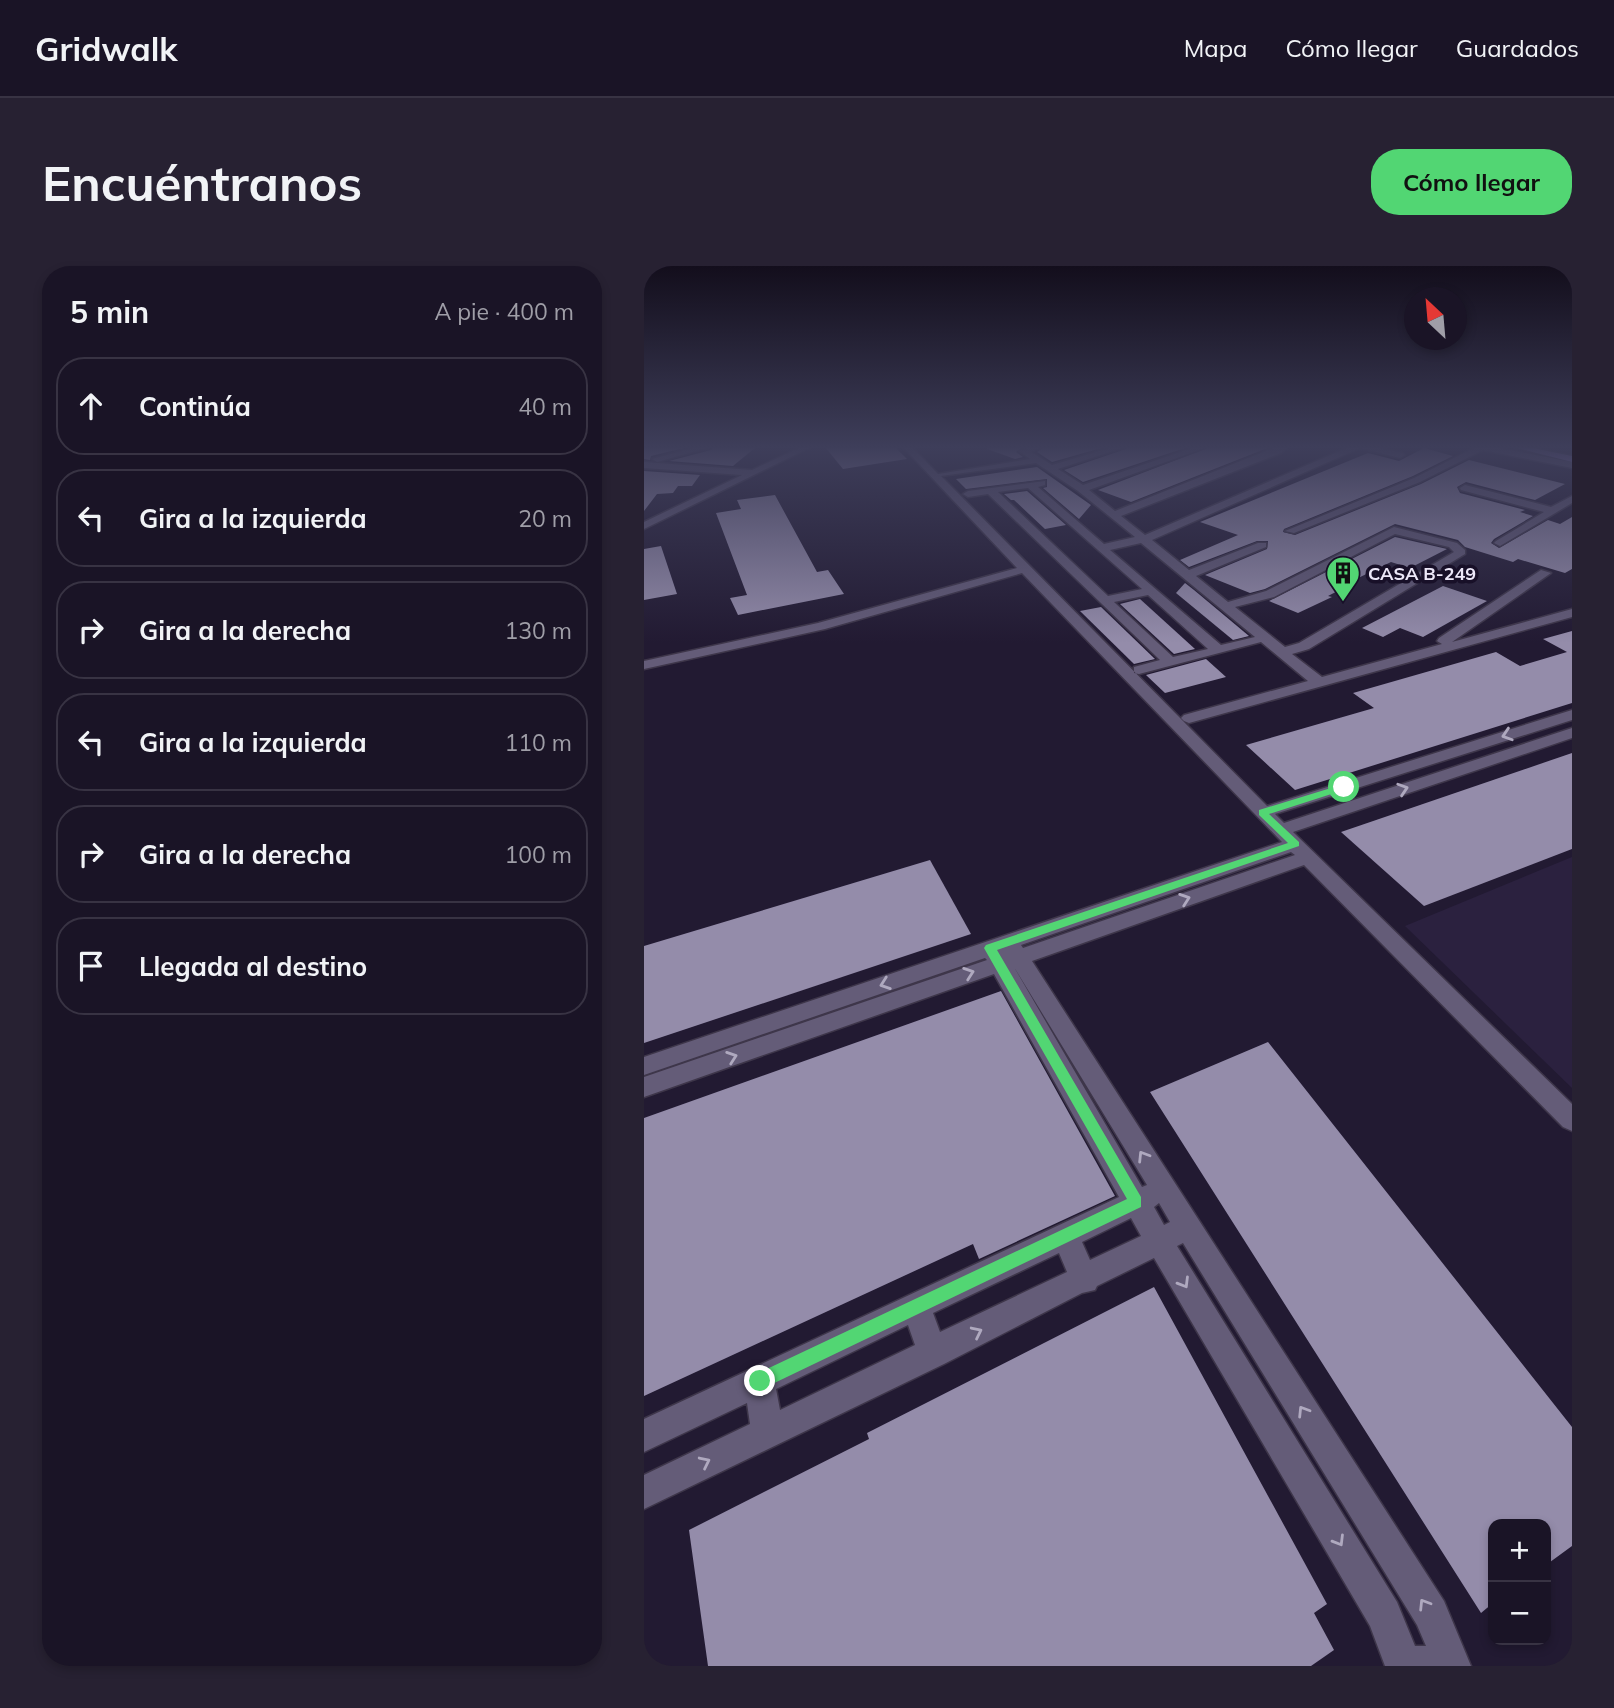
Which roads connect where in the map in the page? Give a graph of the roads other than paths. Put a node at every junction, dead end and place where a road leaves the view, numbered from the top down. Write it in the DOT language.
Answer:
graph roads {
  1 [pos="671,512"];
  2 [pos="970,512"];
  3 [pos="1020,512"];
  4 [pos="1061,512"];
  5 [pos="1123,512"];
  6 [pos="1197,512"];
  7 [pos="1202,512"];
  8 [pos="1336,512"];
  9 [pos="1552,512"];
  10 [pos="1119,514"];
  11 [pos="1076,525"];
  12 [pos="644,526"];
  13 [pos="1045,531"];
  14 [pos="1290,531"];
  15 [pos="1148,535"];
  16 [pos="1500,543"];
  17 [pos="1100,545"];
  18 [pos="1262,545"];
  19 [pos="1025,569"];
  20 [pos="1192,573"];
  21 [pos="1545,573"];
  22 [pos="1152,591"];
  23 [pos="1105,600"];
  24 [pos="1233,605"];
  25 [pos="1572,613"];
  26 [pos="1255,641"];
  27 [pos="1218,650"];
  28 [pos="1290,651"];
  29 [pos="1427,652"];
  30 [pos="1170,662"];
  31 [pos="644,665"];
  32 [pos="1139,670"];
  33 [pos="1327,681"];
  34 [pos="1572,715"];
  35 [pos="1189,718"];
  36 [pos="1545,723"];
  37 [pos="1568,734"];
  38 [pos="1479,744"];
  39 [pos="1499,757"];
  40 [pos="1414,765"];
  41 [pos="1433,779"];
  42 [pos="1344,787"];
  43 [pos="1363,802"];
  44 [pos="1262,813"];
  45 [pos="1281,830"];
  46 [pos="1302,850"];
  47 [pos="1004,952"];
  48 [pos="699,1058"];
  49 [pos="644,1066"];
  50 [pos="644,1087"];
  51 [pos="1094,1102"];
  52 [pos="1572,1120"];
  53 [pos="1164,1189"];
  54 [pos="1136,1202"];
  55 [pos="1188,1227"];
  56 [pos="1065,1236"];
  57 [pos="1160,1243"];
  58 [pos="1085,1280"];
  59 [pos="1230,1295"];
  60 [pos="916,1307"];
  61 [pos="1201,1311"];
  62 [pos="933,1353"];
  63 [pos="1284,1380"];
  64 [pos="760,1381"];
  65 [pos="1253,1397"];
  66 [pos="767,1432"];
  67 [pos="644,1436"];
  68 [pos="1348,1482"];
  69 [pos="644,1492"];
  70 [pos="1319,1508"];
  71 [pos="1404,1665"];
  72 [pos="1451,1665"];
  1 -- 12 [label="street"];
  2 -- 19 [label="street"];
  3 -- 13 [label="street"];
  4 -- 11 [label="street"];
  5 -- 10 [label="street"];
  6 -- 15 [label="street"];
  7 -- 15 [label="street"];
  8 -- 14 [label="street"];
  9 -- 16 [label="street"];
  10 -- 15 [label="street"];
  11 -- 13 [label="street"];
  11 -- 17 [label="street"];
  13 -- 23 [label="street"];
  15 -- 17 [label="street"];
  15 -- 20 [label="street"];
  17 -- 22 [label="street"];
  18 -- 20 [label="street"];
  19 -- 31 [label="street"];
  19 -- 44 [label="street"];
  20 -- 24 [label="street"];
  21 -- 29 [label="street"];
  22 -- 23 [label="street"];
  22 -- 27 [label="street"];
  23 -- 30 [label="street"];
  24 -- 28 [label="street"];
  24 -- 28 [label="street"];
  25 -- 29 [label="street"];
  26 -- 27 [label="street"];
  27 -- 30 [label="street"];
  28 -- 33 [label="street"];
  29 -- 33 [label="street"];
  30 -- 32 [label="street"];
  33 -- 35 [label="street"];
  34 -- 36 [label="street"];
  36 -- 37 [label="street"];
  36 -- 38 [label="street, one-way"];
  37 -- 39 [label="street"];
  38 -- 39 [label="street"];
  38 -- 40 [label="street"];
  39 -- 41 [label="street"];
  40 -- 41 [label="street"];
  40 -- 42 [label="street"];
  43 -- 41 [label="street, one-way"];
  42 -- 43 [label="street"];
  42 -- 44 [label="street"];
  43 -- 45 [label="street"];
  44 -- 45 [label="street"];
  45 -- 46 [label="street"];
  46 -- 47 [label="street"];
  46 -- 52 [label="street"];
  47 -- 48 [label="street"];
  47 -- 51 [label="street"];
  48 -- 49 [label="street"];
  48 -- 50 [label="street"];
  53 -- 51 [label="street, one-way"];
  51 -- 54 [label="street"];
  53 -- 54 [label="street"];
  53 -- 55 [label="street"];
  54 -- 56 [label="street"];
  54 -- 57 [label="street"];
  55 -- 57 [label="street"];
  55 -- 59 [label="street"];
  56 -- 58 [label="street"];
  56 -- 60 [label="street"];
  57 -- 58 [label="street"];
  57 -- 61 [label="street, one-way"];
  62 -- 58 [label="street, one-way"];
  59 -- 61 [label="street"];
  59 -- 63 [label="street"];
  60 -- 62 [label="street"];
  60 -- 64 [label="street"];
  61 -- 65 [label="street"];
  62 -- 66 [label="street"];
  63 -- 65 [label="street"];
  68 -- 63 [label="street, one-way"];
  64 -- 66 [label="street"];
  64 -- 67 [label="street"];
  65 -- 70 [label="street"];
  69 -- 66 [label="street, one-way"];
  68 -- 70 [label="street"];
  72 -- 68 [label="street, one-way"];
  70 -- 71 [label="street, one-way"];
  71 -- 72 [label="street"];
}
